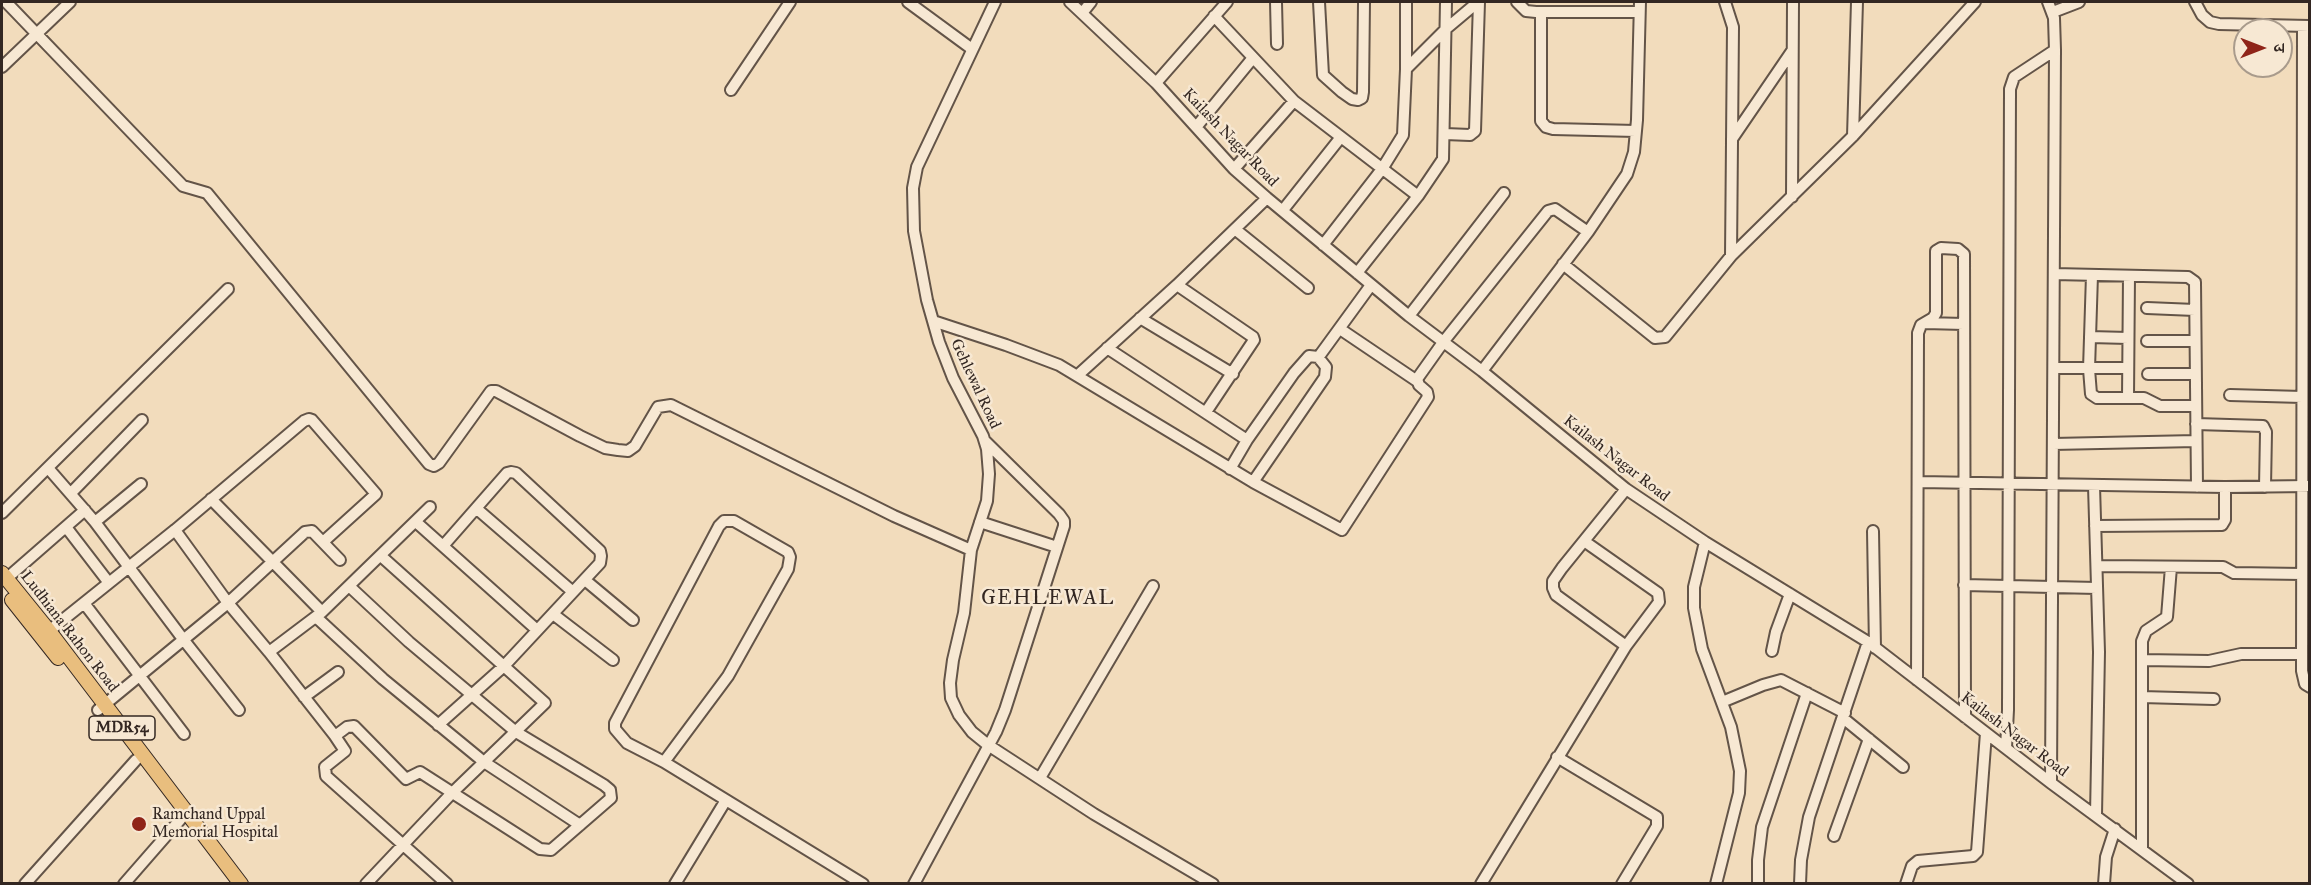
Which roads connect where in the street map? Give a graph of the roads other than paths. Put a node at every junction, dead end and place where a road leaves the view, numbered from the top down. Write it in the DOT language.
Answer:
graph roads {
  1 [pos="6,2"];
  2 [pos="70,2"];
  3 [pos="908,2"];
  4 [pos="995,2"];
  5 [pos="1070,2"];
  6 [pos="1091,2"];
  7 [pos="1227,2"];
  8 [pos="1276,2"];
  9 [pos="1319,2"];
  10 [pos="1364,2"];
  11 [pos="1406,2"];
  12 [pos="1446,2"];
  13 [pos="1478,2"];
  14 [pos="1517,2"];
  15 [pos="1725,2"];
  16 [pos="1793,2"];
  17 [pos="1857,2"];
  18 [pos="1975,2"];
  19 [pos="2079,2"];
  20 [pos="2195,2"];
  21 [pos="785,3"];
  22 [pos="2052,6"];
  23 [pos="1639,7"];
  24 [pos="1083,12"];
  25 [pos="1541,12"];
  26 [pos="1214,16"];
  27 [pos="2306,26"];
  28 [pos="1447,28"];
  29 [pos="38,33"];
  30 [pos="1277,44"];
  31 [pos="972,49"];
  32 [pos="1792,50"];
  33 [pos="2055,50"];
  34 [pos="1252,58"];
  35 [pos="2,67"];
  36 [pos="1407,69"];
  37 [pos="1156,83"];
  38 [pos="731,90"];
  39 [pos="1294,101"];
  40 [pos="1197,126"];
  41 [pos="1636,131"];
  42 [pos="1445,134"];
  43 [pos="1853,136"];
  44 [pos="1341,137"];
  45 [pos="1731,140"];
  46 [pos="2306,142"];
  47 [pos="1234,169"];
  48 [pos="1382,169"];
  49 [pos="1504,192"];
  50 [pos="1418,196"];
  51 [pos="1792,197"];
  52 [pos="1267,198"];
  53 [pos="1283,210"];
  54 [pos="1236,230"];
  55 [pos="1588,232"];
  56 [pos="1323,245"];
  57 [pos="1731,256"];
  58 [pos="1563,264"];
  59 [pos="1357,273"];
  60 [pos="2054,274"];
  61 [pos="2092,275"];
  62 [pos="2129,276"];
  63 [pos="1177,285"];
  64 [pos="1371,285"];
  65 [pos="228,288"];
  66 [pos="1308,288"];
  67 [pos="2147,308"];
  68 [pos="2195,310"];
  69 [pos="1408,316"];
  70 [pos="1140,318"];
  71 [pos="933,321"];
  72 [pos="1924,323"];
  73 [pos="1964,324"];
  74 [pos="1340,328"];
  75 [pos="2090,337"];
  76 [pos="2128,338"];
  77 [pos="1444,341"];
  78 [pos="2147,341"];
  79 [pos="2195,341"];
  80 [pos="1107,348"];
  81 [pos="1318,357"];
  82 [pos="2054,368"];
  83 [pos="2128,368"];
  84 [pos="2089,369"];
  85 [pos="1482,371"];
  86 [pos="1233,374"];
  87 [pos="2148,374"];
  88 [pos="2195,374"];
  89 [pos="1078,375"];
  90 [pos="1417,381"];
  91 [pos="2230,395"];
  92 [pos="2302,397"];
  93 [pos="2128,398"];
  94 [pos="2195,406"];
  95 [pos="1206,412"];
  96 [pos="142,420"];
  97 [pos="2196,424"];
  98 [pos="1247,440"];
  99 [pos="985,441"];
  100 [pos="2196,441"];
  101 [pos="2053,444"];
  102 [pos="48,468"];
  103 [pos="1230,469"];
  104 [pos="1252,482"];
  105 [pos="1919,482"];
  106 [pos="141,484"];
  107 [pos="1963,484"];
  108 [pos="2007,484"];
  109 [pos="2053,486"];
  110 [pos="2094,486"];
  111 [pos="2306,486"];
  112 [pos="2197,487"];
  113 [pos="2265,487"];
  114 [pos="2225,488"];
  115 [pos="1626,489"];
  116 [pos="71,493"];
  117 [pos="211,499"];
  118 [pos="430,507"];
  119 [pos="477,509"];
  120 [pos="85,510"];
  121 [pos="2,513"];
  122 [pos="95,522"];
  123 [pos="416,522"];
  124 [pos="980,522"];
  125 [pos="2095,526"];
  126 [pos="66,527"];
  127 [pos="175,530"];
  128 [pos="1873,531"];
  129 [pos="1584,541"];
  130 [pos="323,542"];
  131 [pos="1705,542"];
  132 [pos="443,546"];
  133 [pos="1058,547"];
  134 [pos="971,550"];
  135 [pos="381,556"];
  136 [pos="340,560"];
  137 [pos="273,562"];
  138 [pos="129,566"];
  139 [pos="2097,566"];
  140 [pos="2171,567"];
  141 [pos="2302,574"];
  142 [pos="3,580"];
  143 [pos="585,580"];
  144 [pos="109,583"];
  145 [pos="1964,585"];
  146 [pos="2008,585"];
  147 [pos="349,586"];
  148 [pos="1153,586"];
  149 [pos="2052,586"];
  150 [pos="2097,588"];
  151 [pos="573,592"];
  152 [pos="1790,594"];
  153 [pos="84,603"];
  154 [pos="228,603"];
  155 [pos="319,614"];
  156 [pos="553,614"];
  157 [pos="633,620"];
  158 [pos="537,630"];
  159 [pos="45,634"];
  160 [pos="183,639"];
  161 [pos="1871,645"];
  162 [pos="1626,646"];
  163 [pos="1772,651"];
  164 [pos="268,652"];
  165 [pos="2302,654"];
  166 [pos="613,660"];
  167 [pos="2142,660"];
  168 [pos="504,666"];
  169 [pos="338,672"];
  170 [pos="139,675"];
  171 [pos="1917,680"];
  172 [pos="2310,687"];
  173 [pos="1807,693"];
  174 [pos="472,695"];
  175 [pos="304,696"];
  176 [pos="2142,697"];
  177 [pos="2214,699"];
  178 [pos="1722,702"];
  179 [pos="101,707"];
  180 [pos="239,710"];
  181 [pos="1844,716"];
  182 [pos="1965,717"];
  183 [pos="438,725"];
  184 [pos="516,732"];
  185 [pos="1986,733"];
  186 [pos="184,734"];
  187 [pos="335,736"];
  188 [pos="1869,739"];
  189 [pos="988,745"];
  190 [pos="2006,748"];
  191 [pos="1557,757"];
  192 [pos="136,760"];
  193 [pos="484,762"];
  194 [pos="664,762"];
  195 [pos="1903,767"];
  196 [pos="1040,778"];
  197 [pos="2051,783"];
  198 [pos="451,794"];
  199 [pos="726,800"];
  200 [pos="184,816"];
  201 [pos="2096,816"];
  202 [pos="580,825"];
  203 [pos="2115,829"];
  204 [pos="1834,836"];
  205 [pos="402,844"];
  206 [pos="2142,849"];
  207 [pos="441,882"];
  208 [pos="25,884"];
  209 [pos="124,884"];
  210 [pos="231,884"];
  211 [pos="241,884"];
  212 [pos="366,884"];
  213 [pos="675,884"];
  214 [pos="863,884"];
  215 [pos="914,884"];
  216 [pos="1213,884"];
  217 [pos="1481,884"];
  218 [pos="1622,884"];
  219 [pos="1716,884"];
  220 [pos="1758,884"];
  221 [pos="1800,884"];
  222 [pos="1906,884"];
  223 [pos="2104,884"];
  224 [pos="2188,884"];
  1 -- 29 [label="street"];
  2 -- 29 [label="street"];
  3 -- 31 [label="street"];
  4 -- 31 [label="street, Gehlewal Road"];
  5 -- 24 [label="street, Kailash Nagar Road"];
  6 -- 24 [label="street"];
  7 -- 26 [label="street"];
  8 -- 30 [label="street"];
  9 -- 10 [label="street"];
  11 -- 36 [label="street"];
  12 -- 28 [label="street"];
  13 -- 28 [label="street"];
  13 -- 42 [label="street"];
  14 -- 25 [label="street"];
  15 -- 45 [label="street"];
  16 -- 32 [label="street"];
  17 -- 43 [label="street"];
  18 -- 43 [label="street"];
  19 -- 22 [label="street"];
  20 -- 27 [label="street"];
  21 -- 38 [label="street"];
  22 -- 33 [label="street"];
  23 -- 25 [label="street"];
  23 -- 41 [label="street"];
  24 -- 37 [label="street, Kailash Nagar Road"];
  25 -- 41 [label="street"];
  26 -- 34 [label="street"];
  26 -- 37 [label="street"];
  27 -- 46 [label="street"];
  28 -- 36 [label="street"];
  28 -- 42 [label="street"];
  29 -- 35 [label="street"];
  29 -- 134 [label="street"];
  31 -- 71 [label="street, Gehlewal Road"];
  32 -- 45 [label="street"];
  32 -- 51 [label="street"];
  33 -- 60 [label="street"];
  33 -- 108 [label="street"];
  34 -- 39 [label="street"];
  34 -- 40 [label="street"];
  36 -- 48 [label="street"];
  37 -- 40 [label="street, Kailash Nagar Road"];
  39 -- 44 [label="street"];
  39 -- 47 [label="street"];
  40 -- 47 [label="street, Kailash Nagar Road"];
  41 -- 55 [label="street"];
  42 -- 50 [label="street"];
  43 -- 51 [label="street"];
  44 -- 48 [label="street"];
  44 -- 53 [label="street"];
  45 -- 57 [label="street"];
  46 -- 92 [label="street"];
  47 -- 52 [label="street, Kailash Nagar Road"];
  48 -- 50 [label="street"];
  48 -- 56 [label="street"];
  49 -- 69 [label="street"];
  50 -- 59 [label="street"];
  51 -- 57 [label="street"];
  52 -- 53 [label="street, Kailash Nagar Road"];
  52 -- 54 [label="street"];
  53 -- 56 [label="street, Kailash Nagar Road"];
  54 -- 63 [label="street"];
  54 -- 66 [label="street"];
  55 -- 58 [label="street"];
  55 -- 77 [label="street"];
  56 -- 59 [label="street, Kailash Nagar Road"];
  57 -- 58 [label="street"];
  58 -- 85 [label="street"];
  59 -- 64 [label="street, Kailash Nagar Road"];
  60 -- 61 [label="street"];
  60 -- 82 [label="street"];
  61 -- 62 [label="street"];
  61 -- 75 [label="street"];
  62 -- 68 [label="street"];
  62 -- 76 [label="street"];
  63 -- 70 [label="street"];
  63 -- 86 [label="street"];
  64 -- 69 [label="street, Kailash Nagar Road"];
  64 -- 74 [label="street"];
  65 -- 102 [label="street"];
  67 -- 68 [label="street"];
  68 -- 79 [label="street"];
  69 -- 77 [label="street, Kailash Nagar Road"];
  70 -- 80 [label="street"];
  70 -- 86 [label="street"];
  71 -- 89 [label="street"];
  71 -- 99 [label="street, Gehlewal Road"];
  72 -- 73 [label="street"];
  72 -- 73 [label="street"];
  72 -- 105 [label="street"];
  73 -- 107 [label="street"];
  74 -- 81 [label="street"];
  74 -- 90 [label="street"];
  75 -- 76 [label="street"];
  75 -- 84 [label="street"];
  76 -- 83 [label="street"];
  77 -- 85 [label="street, Kailash Nagar Road"];
  77 -- 90 [label="street"];
  78 -- 79 [label="street"];
  79 -- 88 [label="street"];
  80 -- 89 [label="street"];
  80 -- 95 [label="street"];
  81 -- 98 [label="street"];
  81 -- 104 [label="street"];
  82 -- 84 [label="street"];
  82 -- 101 [label="street"];
  83 -- 84 [label="street"];
  83 -- 93 [label="street"];
  84 -- 93 [label="street"];
  85 -- 115 [label="street, Kailash Nagar Road"];
  86 -- 95 [label="street"];
  87 -- 88 [label="street"];
  88 -- 94 [label="street"];
  89 -- 103 [label="street"];
  90 -- 104 [label="street"];
  91 -- 92 [label="street"];
  92 -- 111 [label="street"];
  93 -- 94 [label="street"];
  94 -- 97 [label="street"];
  95 -- 98 [label="street"];
  96 -- 116 [label="street"];
  97 -- 100 [label="street"];
  97 -- 113 [label="street"];
  98 -- 103 [label="street"];
  99 -- 124 [label="street, Gehlewal Road"];
  99 -- 133 [label="street"];
  100 -- 101 [label="street"];
  100 -- 112 [label="street"];
  101 -- 109 [label="street"];
  102 -- 116 [label="street"];
  102 -- 121 [label="street"];
  103 -- 104 [label="street"];
  105 -- 107 [label="street"];
  105 -- 171 [label="street"];
  106 -- 122 [label="street"];
  107 -- 108 [label="street"];
  107 -- 145 [label="street"];
  108 -- 109 [label="street"];
  108 -- 146 [label="street"];
  109 -- 110 [label="street"];
  109 -- 149 [label="street"];
  110 -- 112 [label="street"];
  110 -- 125 [label="street"];
  111 -- 113 [label="street"];
  111 -- 141 [label="street"];
  112 -- 114 [label="street"];
  113 -- 114 [label="street"];
  114 -- 125 [label="street"];
  115 -- 129 [label="street"];
  115 -- 131 [label="street, Kailash Nagar Road"];
  116 -- 120 [label="street"];
  117 -- 127 [label="street"];
  117 -- 130 [label="street"];
  117 -- 137 [label="street"];
  118 -- 123 [label="street"];
  119 -- 132 [label="street"];
  119 -- 143 [label="street"];
  119 -- 151 [label="street"];
  120 -- 122 [label="street"];
  120 -- 126 [label="street"];
  122 -- 138 [label="street"];
  123 -- 132 [label="street"];
  123 -- 135 [label="street"];
  124 -- 133 [label="street"];
  124 -- 134 [label="street, Gehlewal Road"];
  125 -- 139 [label="street"];
  126 -- 142 [label="street"];
  126 -- 144 [label="street"];
  127 -- 138 [label="street"];
  127 -- 154 [label="street"];
  128 -- 161 [label="street"];
  129 -- 162 [label="street"];
  129 -- 162 [label="street"];
  130 -- 136 [label="street"];
  130 -- 137 [label="street"];
  131 -- 152 [label="street, Kailash Nagar Road"];
  131 -- 178 [label="street"];
  132 -- 158 [label="street"];
  133 -- 189 [label="street"];
  134 -- 189 [label="street, Gehlewal Road"];
  135 -- 147 [label="street"];
  135 -- 168 [label="street"];
  137 -- 154 [label="street"];
  137 -- 155 [label="street"];
  138 -- 144 [label="street"];
  138 -- 160 [label="street"];
  139 -- 140 [label="street"];
  139 -- 150 [label="street"];
  140 -- 141 [label="street"];
  140 -- 167 [label="street"];
  141 -- 165 [label="street"];
  142 -- 159 [label="main road, Ludhiana Rahon Road / MDR54"];
  143 -- 151 [label="street"];
  143 -- 157 [label="street"];
  144 -- 153 [label="street"];
  145 -- 146 [label="street"];
  145 -- 182 [label="street"];
  146 -- 149 [label="street"];
  146 -- 190 [label="street"];
  147 -- 155 [label="street"];
  147 -- 174 [label="street"];
  148 -- 196 [label="street"];
  149 -- 150 [label="street"];
  149 -- 197 [label="street"];
  150 -- 201 [label="street"];
  151 -- 156 [label="street"];
  152 -- 161 [label="street, Kailash Nagar Road"];
  152 -- 163 [label="street"];
  153 -- 159 [label="street"];
  153 -- 170 [label="street"];
  154 -- 160 [label="street"];
  154 -- 164 [label="street"];
  155 -- 164 [label="street"];
  155 -- 183 [label="street"];
  156 -- 158 [label="street"];
  156 -- 166 [label="street"];
  158 -- 168 [label="street"];
  159 -- 179 [label="main road, Ludhiana Rahon Road / MDR54"];
  160 -- 170 [label="street"];
  160 -- 180 [label="street"];
  161 -- 171 [label="street, Kailash Nagar Road"];
  161 -- 181 [label="street"];
  162 -- 191 [label="street"];
  164 -- 175 [label="street"];
  165 -- 167 [label="street"];
  165 -- 172 [label="street"];
  167 -- 176 [label="street"];
  168 -- 174 [label="street"];
  168 -- 184 [label="street"];
  169 -- 175 [label="street"];
  170 -- 179 [label="street"];
  170 -- 186 [label="street"];
  171 -- 182 [label="street, Kailash Nagar Road"];
  173 -- 178 [label="street"];
  173 -- 181 [label="street"];
  173 -- 220 [label="street"];
  174 -- 183 [label="street"];
  174 -- 184 [label="street"];
  175 -- 187 [label="street"];
  176 -- 177 [label="street"];
  176 -- 206 [label="street"];
  178 -- 219 [label="street"];
  179 -- 192 [label="main road, Ludhiana Rahon Road / MDR54"];
  179 -- 200 [label="main road, Ludhiana Rahon Road / MDR54"];
  181 -- 188 [label="street"];
  181 -- 221 [label="street"];
  182 -- 185 [label="street, Kailash Nagar Road"];
  183 -- 193 [label="street"];
  184 -- 193 [label="street"];
  184 -- 202 [label="street"];
  185 -- 190 [label="street, Kailash Nagar Road"];
  185 -- 222 [label="street"];
  187 -- 198 [label="street"];
  187 -- 205 [label="street"];
  188 -- 195 [label="street"];
  188 -- 204 [label="street"];
  189 -- 196 [label="street, Gehlewal Road"];
  189 -- 215 [label="street"];
  190 -- 197 [label="street, Kailash Nagar Road"];
  191 -- 217 [label="street"];
  191 -- 218 [label="street"];
  192 -- 200 [label="main road, Ludhiana Rahon Road / MDR54"];
  192 -- 208 [label="street"];
  193 -- 198 [label="street"];
  193 -- 202 [label="street"];
  194 -- 194 [label="street"];
  194 -- 199 [label="street"];
  196 -- 216 [label="street, Gehlewal Road"];
  197 -- 201 [label="street, Kailash Nagar Road"];
  198 -- 202 [label="street"];
  198 -- 205 [label="street"];
  199 -- 213 [label="street"];
  199 -- 214 [label="street"];
  200 -- 209 [label="street"];
  200 -- 210 [label="main road, Ludhiana Rahon Road / MDR54"];
  200 -- 211 [label="main road, Ludhiana Rahon Road / MDR54"];
  201 -- 203 [label="street, Kailash Nagar Road"];
  203 -- 206 [label="street, Kailash Nagar Road"];
  203 -- 223 [label="street"];
  205 -- 207 [label="street"];
  205 -- 212 [label="street"];
  206 -- 224 [label="street, Kailash Nagar Road"];
}
